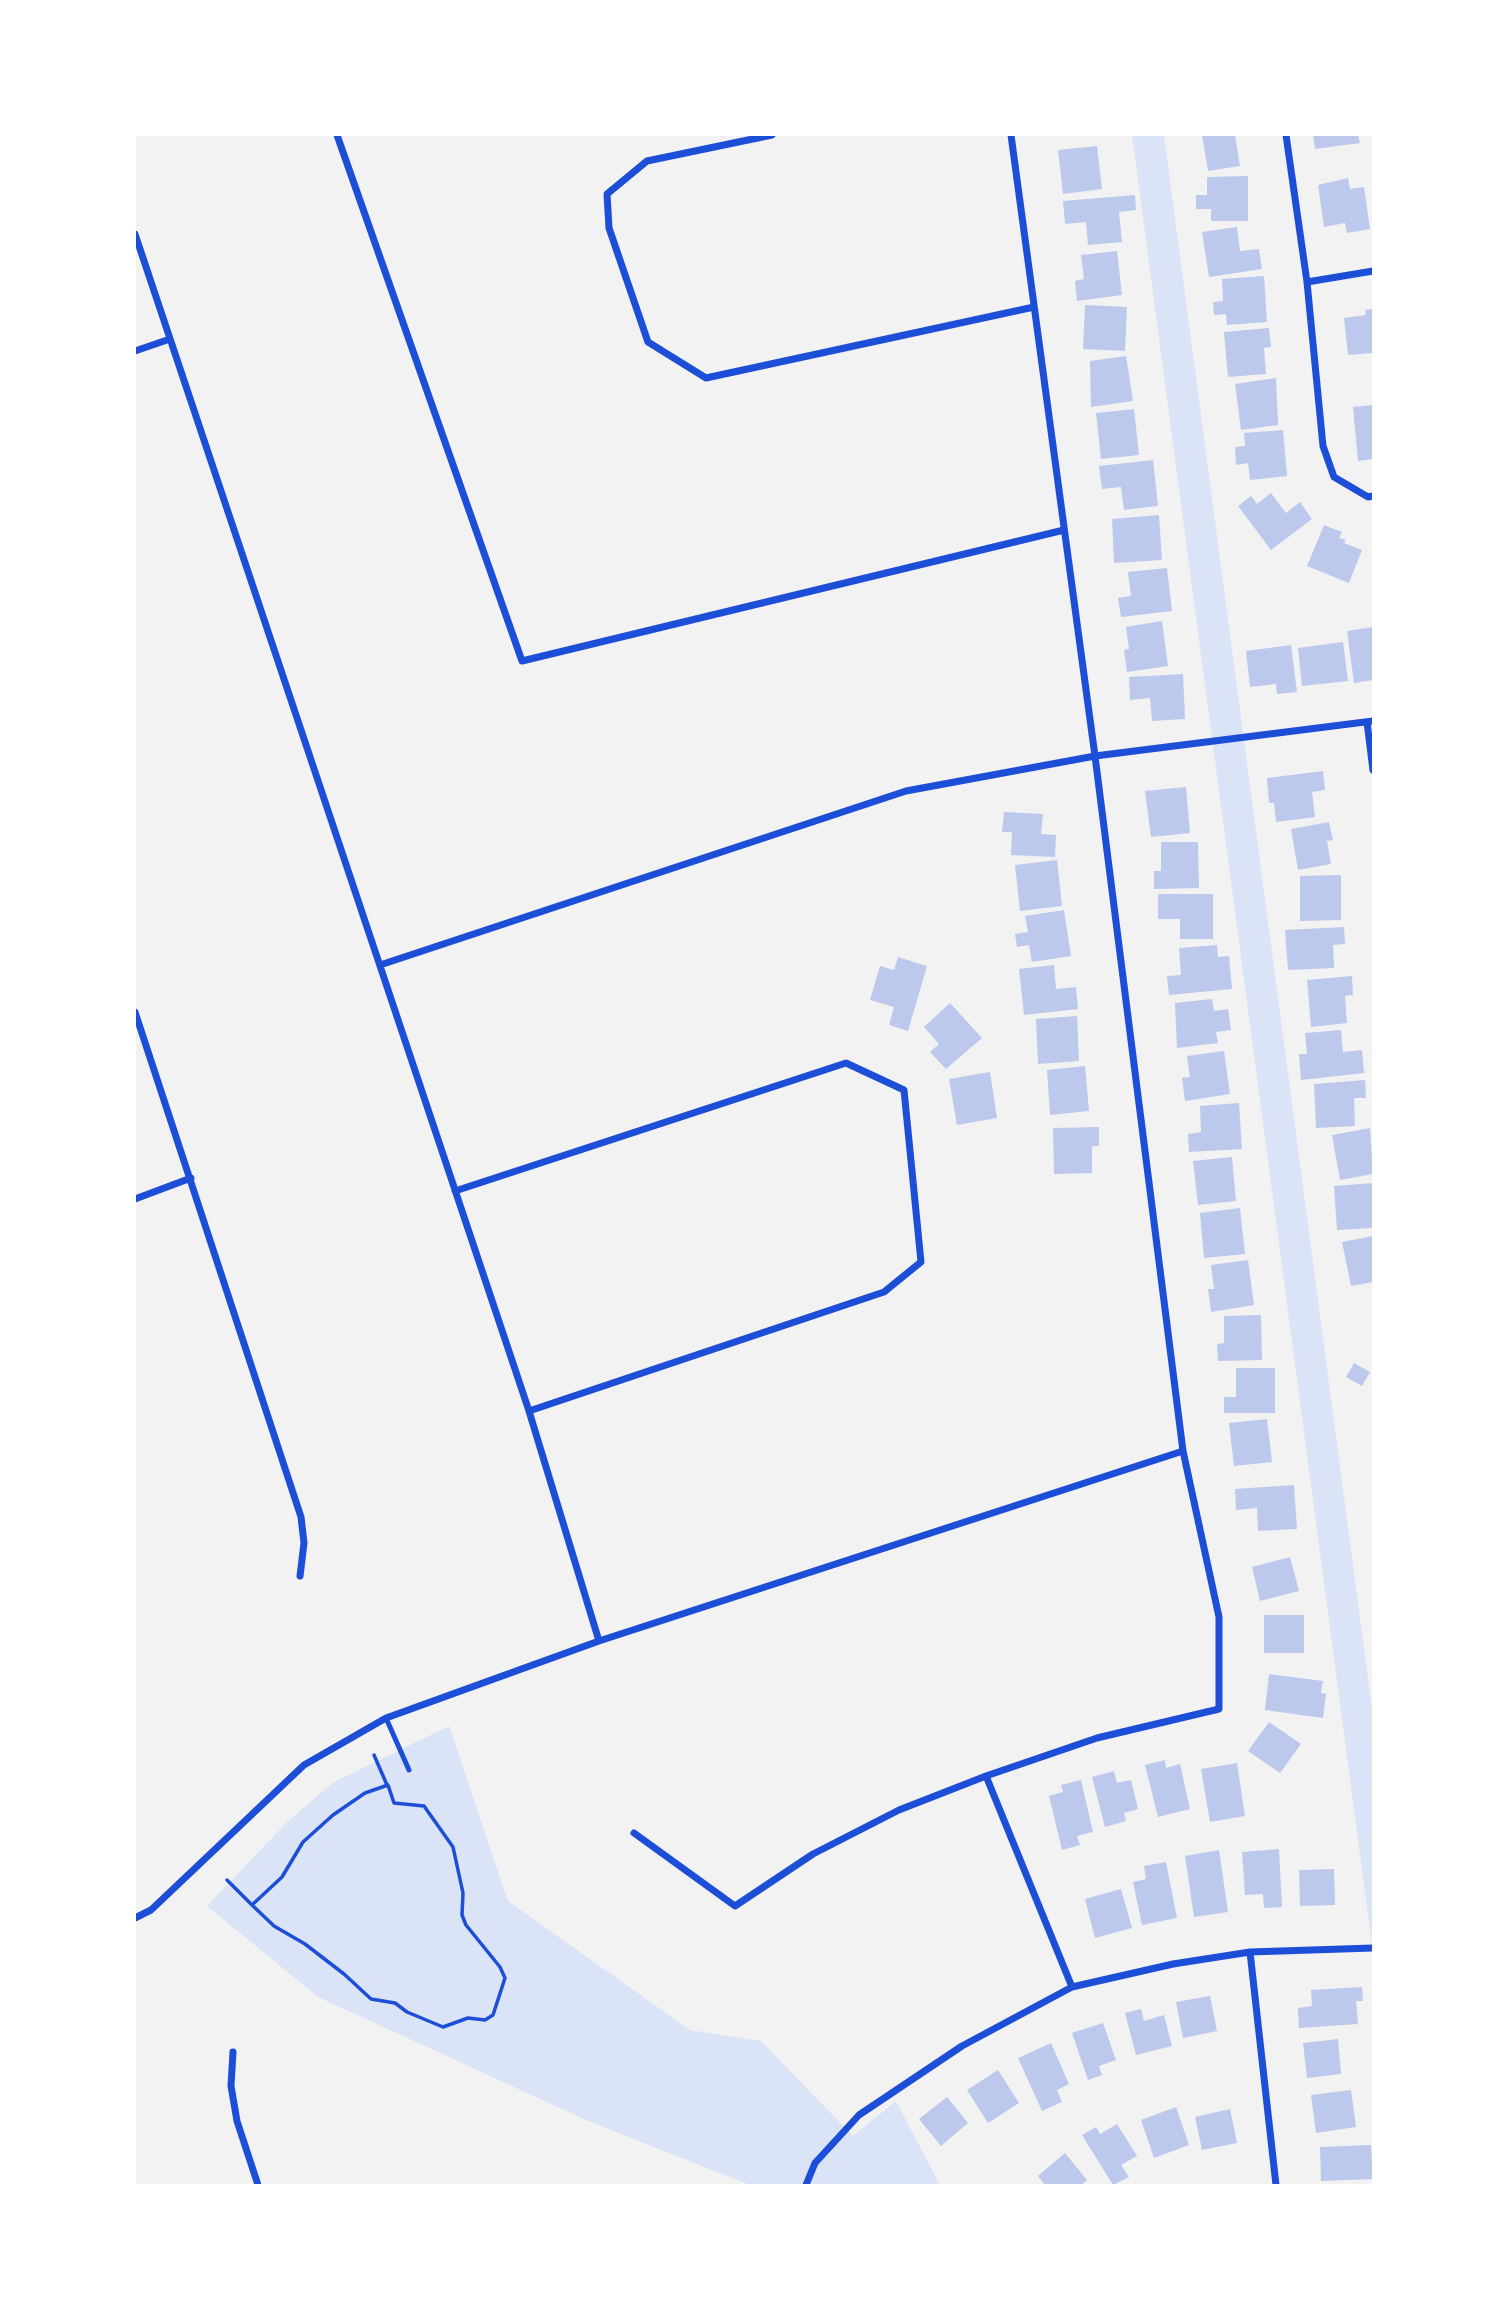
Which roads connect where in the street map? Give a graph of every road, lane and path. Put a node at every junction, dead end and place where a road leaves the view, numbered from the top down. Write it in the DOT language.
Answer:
graph roads {
  1 [pos="337,135"];
  2 [pos="772,135"];
  3 [pos="1011,135"];
  4 [pos="1286,135"];
  5 [pos="135,234"];
  6 [pos="1373,271"];
  7 [pos="1307,282"];
  8 [pos="1034,307"];
  9 [pos="170,340"];
  10 [pos="135,351"];
  11 [pos="1373,496"];
  12 [pos="1064,530"];
  13 [pos="1370,721"];
  14 [pos="1095,756"];
  15 [pos="1373,770"];
  16 [pos="380,965"];
  17 [pos="135,1012"];
  18 [pos="191,1178"];
  19 [pos="456,1191"];
  20 [pos="135,1199"];
  21 [pos="529,1411"];
  22 [pos="1183,1451"];
  23 [pos="300,1576"];
  24 [pos="598,1641"];
  25 [pos="386,1718"];
  26 [pos="374,1755"];
  27 [pos="409,1770"];
  28 [pos="986,1776"];
  29 [pos="388,1785"];
  30 [pos="634,1833"];
  31 [pos="227,1880"];
  32 [pos="252,1905"];
  33 [pos="135,1918"];
  34 [pos="1373,1948"];
  35 [pos="1250,1952"];
  36 [pos="1072,1987"];
  37 [pos="233,2052"];
  38 [pos="258,2185"];
  39 [pos="806,2185"];
  40 [pos="1276,2185"];
  1 -- 12 [label="street"];
  2 -- 8 [label="street"];
  3 -- 8 [label="street"];
  4 -- 7 [label="street"];
  5 -- 9 [label="street"];
  6 -- 7 [label="street"];
  7 -- 11 [label="street"];
  8 -- 12 [label="street"];
  9 -- 10 [label="street"];
  9 -- 16 [label="street"];
  12 -- 14 [label="street"];
  13 -- 14 [label="street"];
  13 -- 15 [label="street"];
  14 -- 16 [label="street"];
  14 -- 22 [label="street"];
  16 -- 19 [label="street"];
  17 -- 18 [label="street"];
  18 -- 20 [label="street"];
  18 -- 23 [label="street"];
  19 -- 21 [label="street"];
  19 -- 21 [label="street"];
  21 -- 24 [label="street"];
  22 -- 24 [label="street"];
  22 -- 28 [label="street"];
  24 -- 25 [label="street"];
  25 -- 27 [label="lane"];
  25 -- 33 [label="street"];
  26 -- 29 [label="path"];
  28 -- 30 [label="street"];
  28 -- 36 [label="street"];
  29 -- 32 [label="path"];
  29 -- 32 [label="path"];
  31 -- 32 [label="path"];
  34 -- 35 [label="street"];
  35 -- 36 [label="street"];
  35 -- 40 [label="street"];
  36 -- 39 [label="street"];
  37 -- 38 [label="street"];
}
